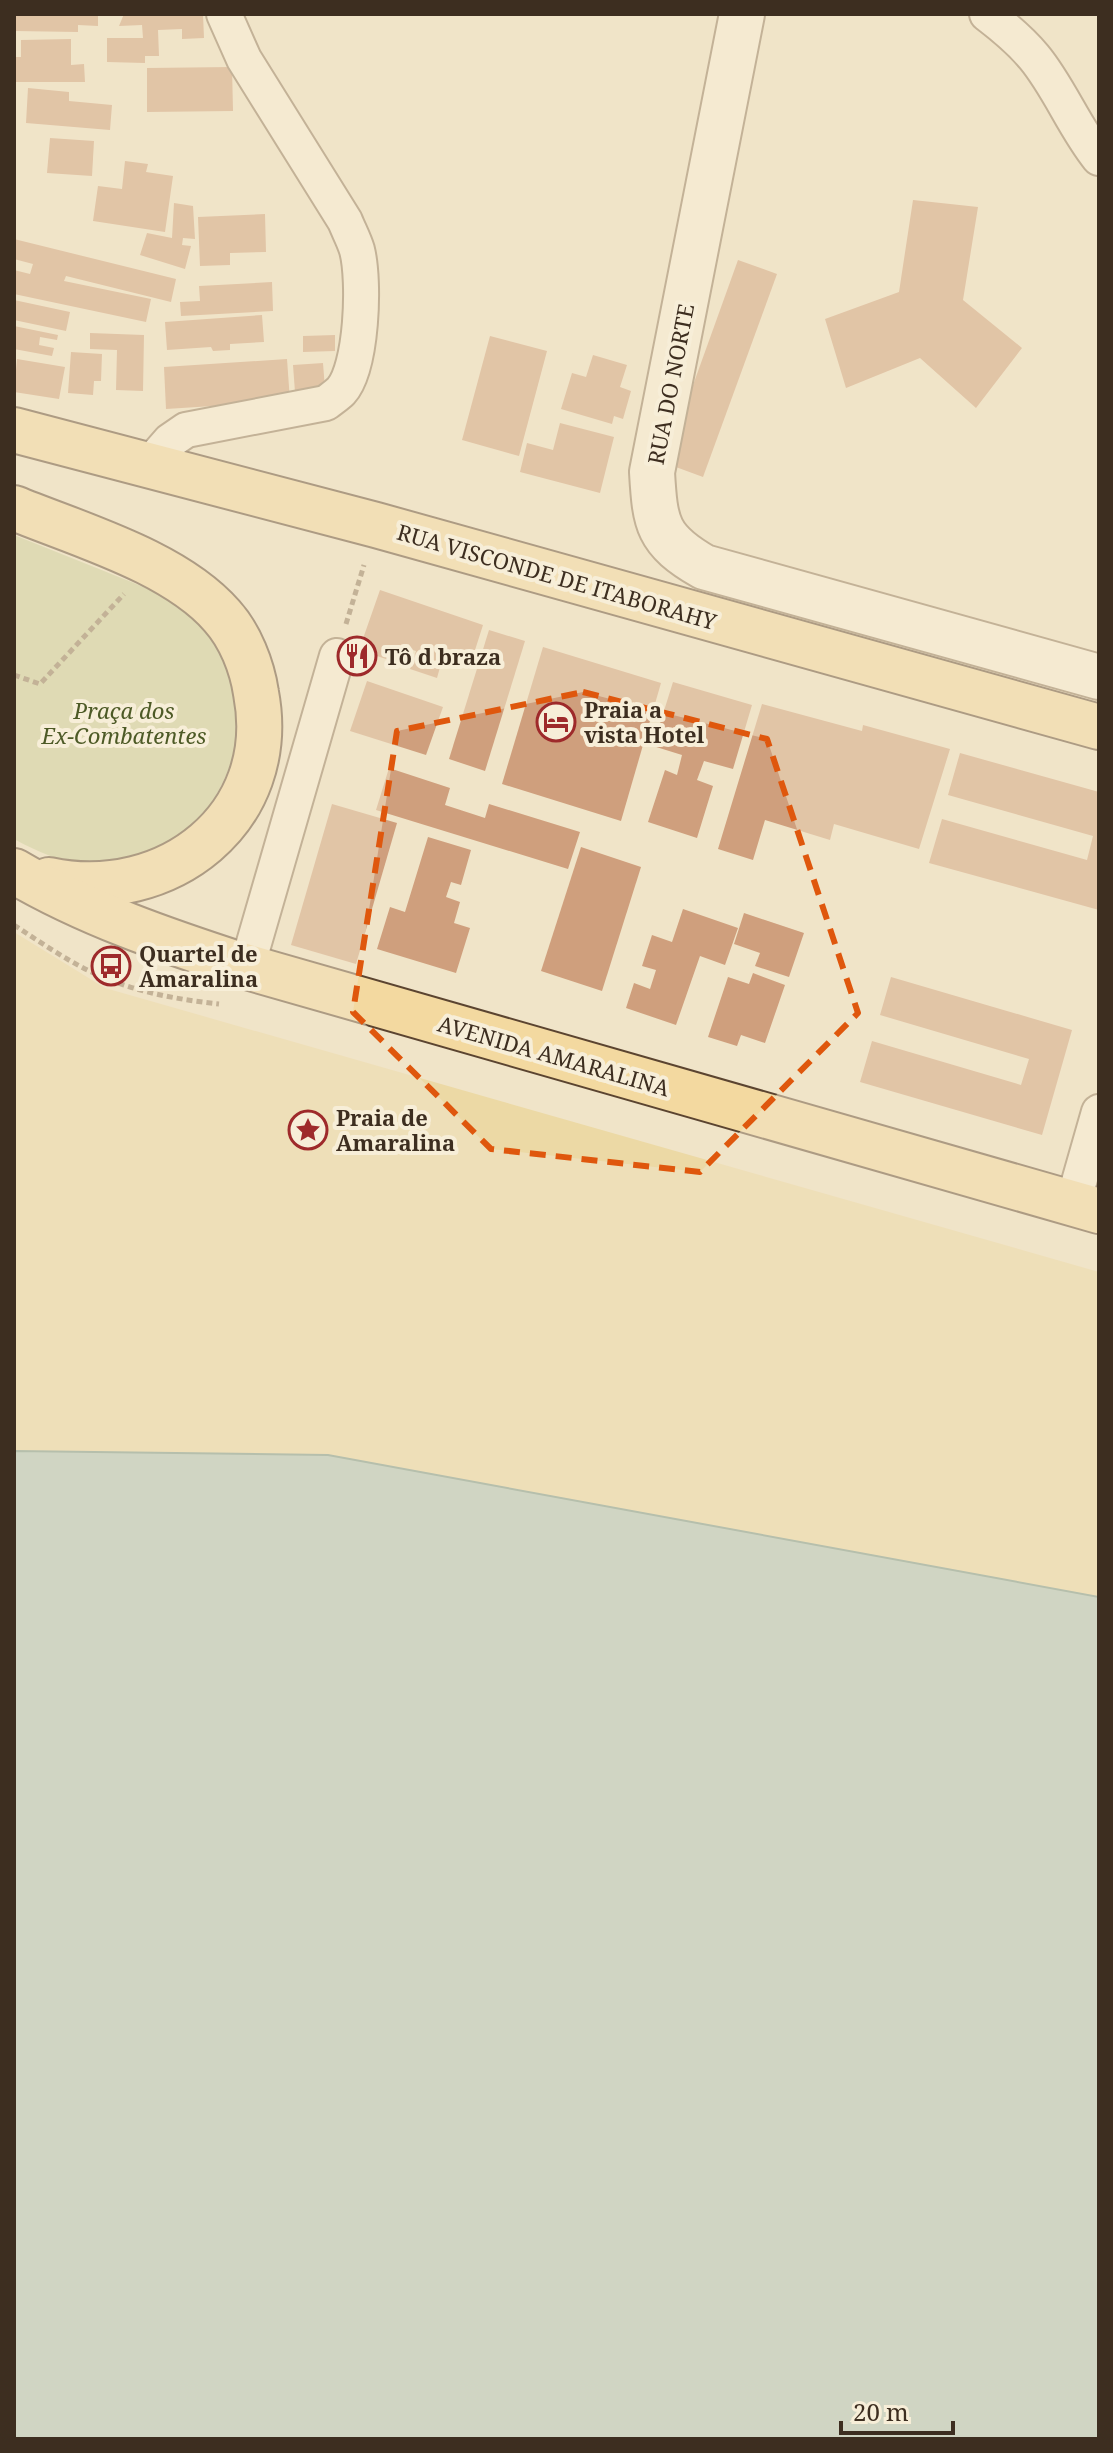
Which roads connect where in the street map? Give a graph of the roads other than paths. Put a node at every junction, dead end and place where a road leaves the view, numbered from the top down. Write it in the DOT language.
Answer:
graph roads {
  1 [pos="224,14"];
  2 [pos="742,14"];
  3 [pos="987,14"];
  4 [pos="1099,158"];
  5 [pos="14,430"];
  6 [pos="149,465"];
  7 [pos="14,508"];
  8 [pos="337,656"];
  9 [pos="1099,677"];
  10 [pos="1099,727"];
  11 [pos="17,872"];
  12 [pos="247,967"];
  13 [pos="1099,1112"];
  14 [pos="1086,1207"];
  1 -- 6 [label="street"];
  2 -- 9 [label="street, RUA DO NORTE"];
  3 -- 4 [label="street"];
  5 -- 6 [label="main road, RUA VISCONDE DE ITABORAHY"];
  6 -- 10 [label="main road, RUA VISCONDE DE ITABORAHY"];
  7 -- 11 [label="main road"];
  8 -- 12 [label="street"];
  11 -- 12 [label="main road, AVENIDA AMARALINA"];
  12 -- 14 [label="main road, AVENIDA AMARALINA"];
  13 -- 14 [label="street"];
}
